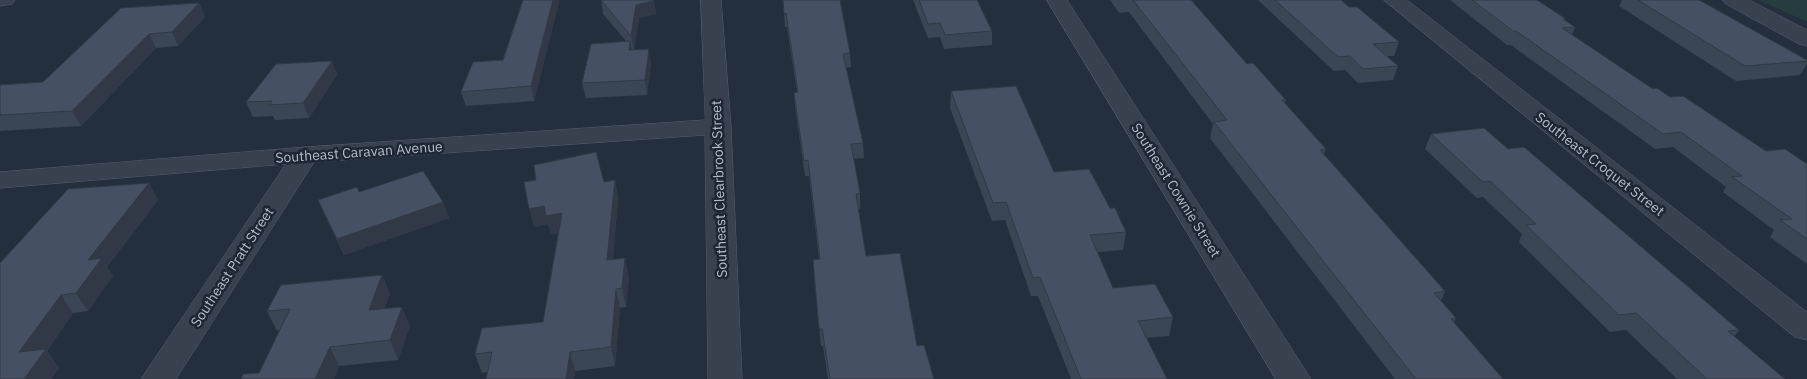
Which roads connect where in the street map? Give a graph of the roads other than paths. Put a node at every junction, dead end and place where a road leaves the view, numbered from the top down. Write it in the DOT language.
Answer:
graph roads {
  1 [pos="0,0"];
  2 [pos="5,0"];
  3 [pos="711,0"];
  4 [pos="1057,0"];
  5 [pos="1394,0"];
  6 [pos="1733,0"];
  7 [pos="1807,39"];
  8 [pos="718,127"];
  9 [pos="306,155"];
  10 [pos="0,180"];
  11 [pos="1807,328"];
  12 [pos="158,379"];
  13 [pos="725,379"];
  14 [pos="1294,379"];
  1 -- 2 [label="street"];
  3 -- 8 [label="street, Southeast Clearbrook Street"];
  4 -- 14 [label="street, Southeast Cownie Street"];
  5 -- 11 [label="street, Southeast Croquet Street"];
  6 -- 7 [label="street"];
  8 -- 9 [label="street, Southeast Caravan Avenue"];
  8 -- 13 [label="street, Southeast Clearbrook Street"];
  9 -- 10 [label="street, Southeast Caravan Avenue"];
  9 -- 12 [label="street, Southeast Pratt Street"];
}
